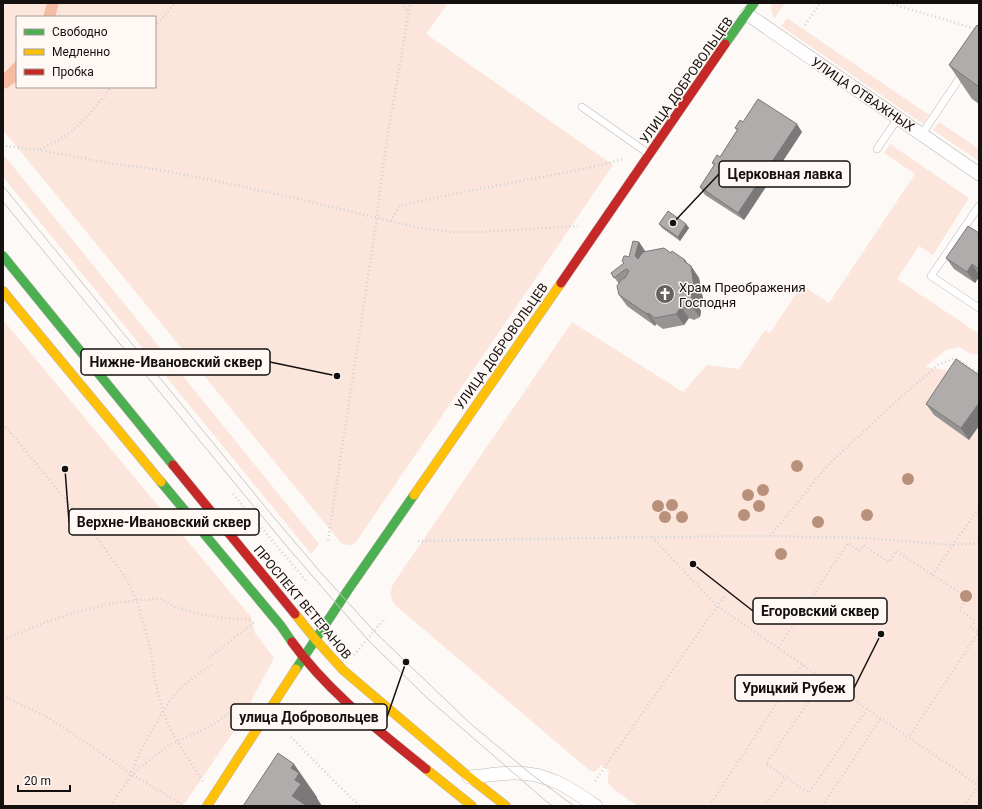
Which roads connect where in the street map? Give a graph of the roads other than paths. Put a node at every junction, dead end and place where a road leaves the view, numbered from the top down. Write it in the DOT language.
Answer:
graph roads {
  1 [pos="754,3"];
  2 [pos="747,14"];
  3 [pos="966,69"];
  4 [pos="582,107"];
  5 [pos="898,118"];
  6 [pos="922,134"];
  7 [pos="877,148"];
  8 [pos="650,154"];
  9 [pos="979,174"];
  10 [pos="979,206"];
  11 [pos="3,256"];
  12 [pos="3,291"];
  13 [pos="979,308"];
  14 [pos="316,640"];
  15 [pos="304,658"];
  16 [pos="469,778"];
  17 [pos="456,800"];
  18 [pos="207,806"];
  19 [pos="472,806"];
  20 [pos="506,806"];
  21 [pos="596,806"];
  1 -- 2 [label="main road, УЛИЦА ДОБРОВОЛЬЦЕВ"];
  2 -- 5 [label="street, УЛИЦА ОТВАЖНЫХ"];
  2 -- 8 [label="main road, УЛИЦА ДОБРОВОЛЬЦЕВ"];
  3 -- 6 [label="lane"];
  4 -- 8 [label="lane"];
  5 -- 6 [label="street, УЛИЦА ОТВАЖНЫХ"];
  5 -- 7 [label="lane"];
  6 -- 9 [label="street, УЛИЦА ОТВАЖНЫХ"];
  8 -- 14 [label="main road, УЛИЦА ДОБРОВОЛЬЦЕВ"];
  10 -- 13 [label="lane"];
  11 -- 14 [label="main road, ПРОСПЕКТ ВЕТЕРАНОВ"];
  12 -- 15 [label="main road"];
  14 -- 15 [label="main road, УЛИЦА ДОБРОВОЛЬЦЕВ"];
  14 -- 16 [label="main road, ПРОСПЕКТ ВЕТЕРАНОВ"];
  15 -- 17 [label="main road"];
  15 -- 18 [label="main road, УЛИЦА ДОБРОВОЛЬЦЕВ"];
  16 -- 20 [label="main road, ПРОСПЕКТ ВЕТЕРАНОВ"];
  16 -- 21 [label="street"];
  17 -- 19 [label="main road"];
}
